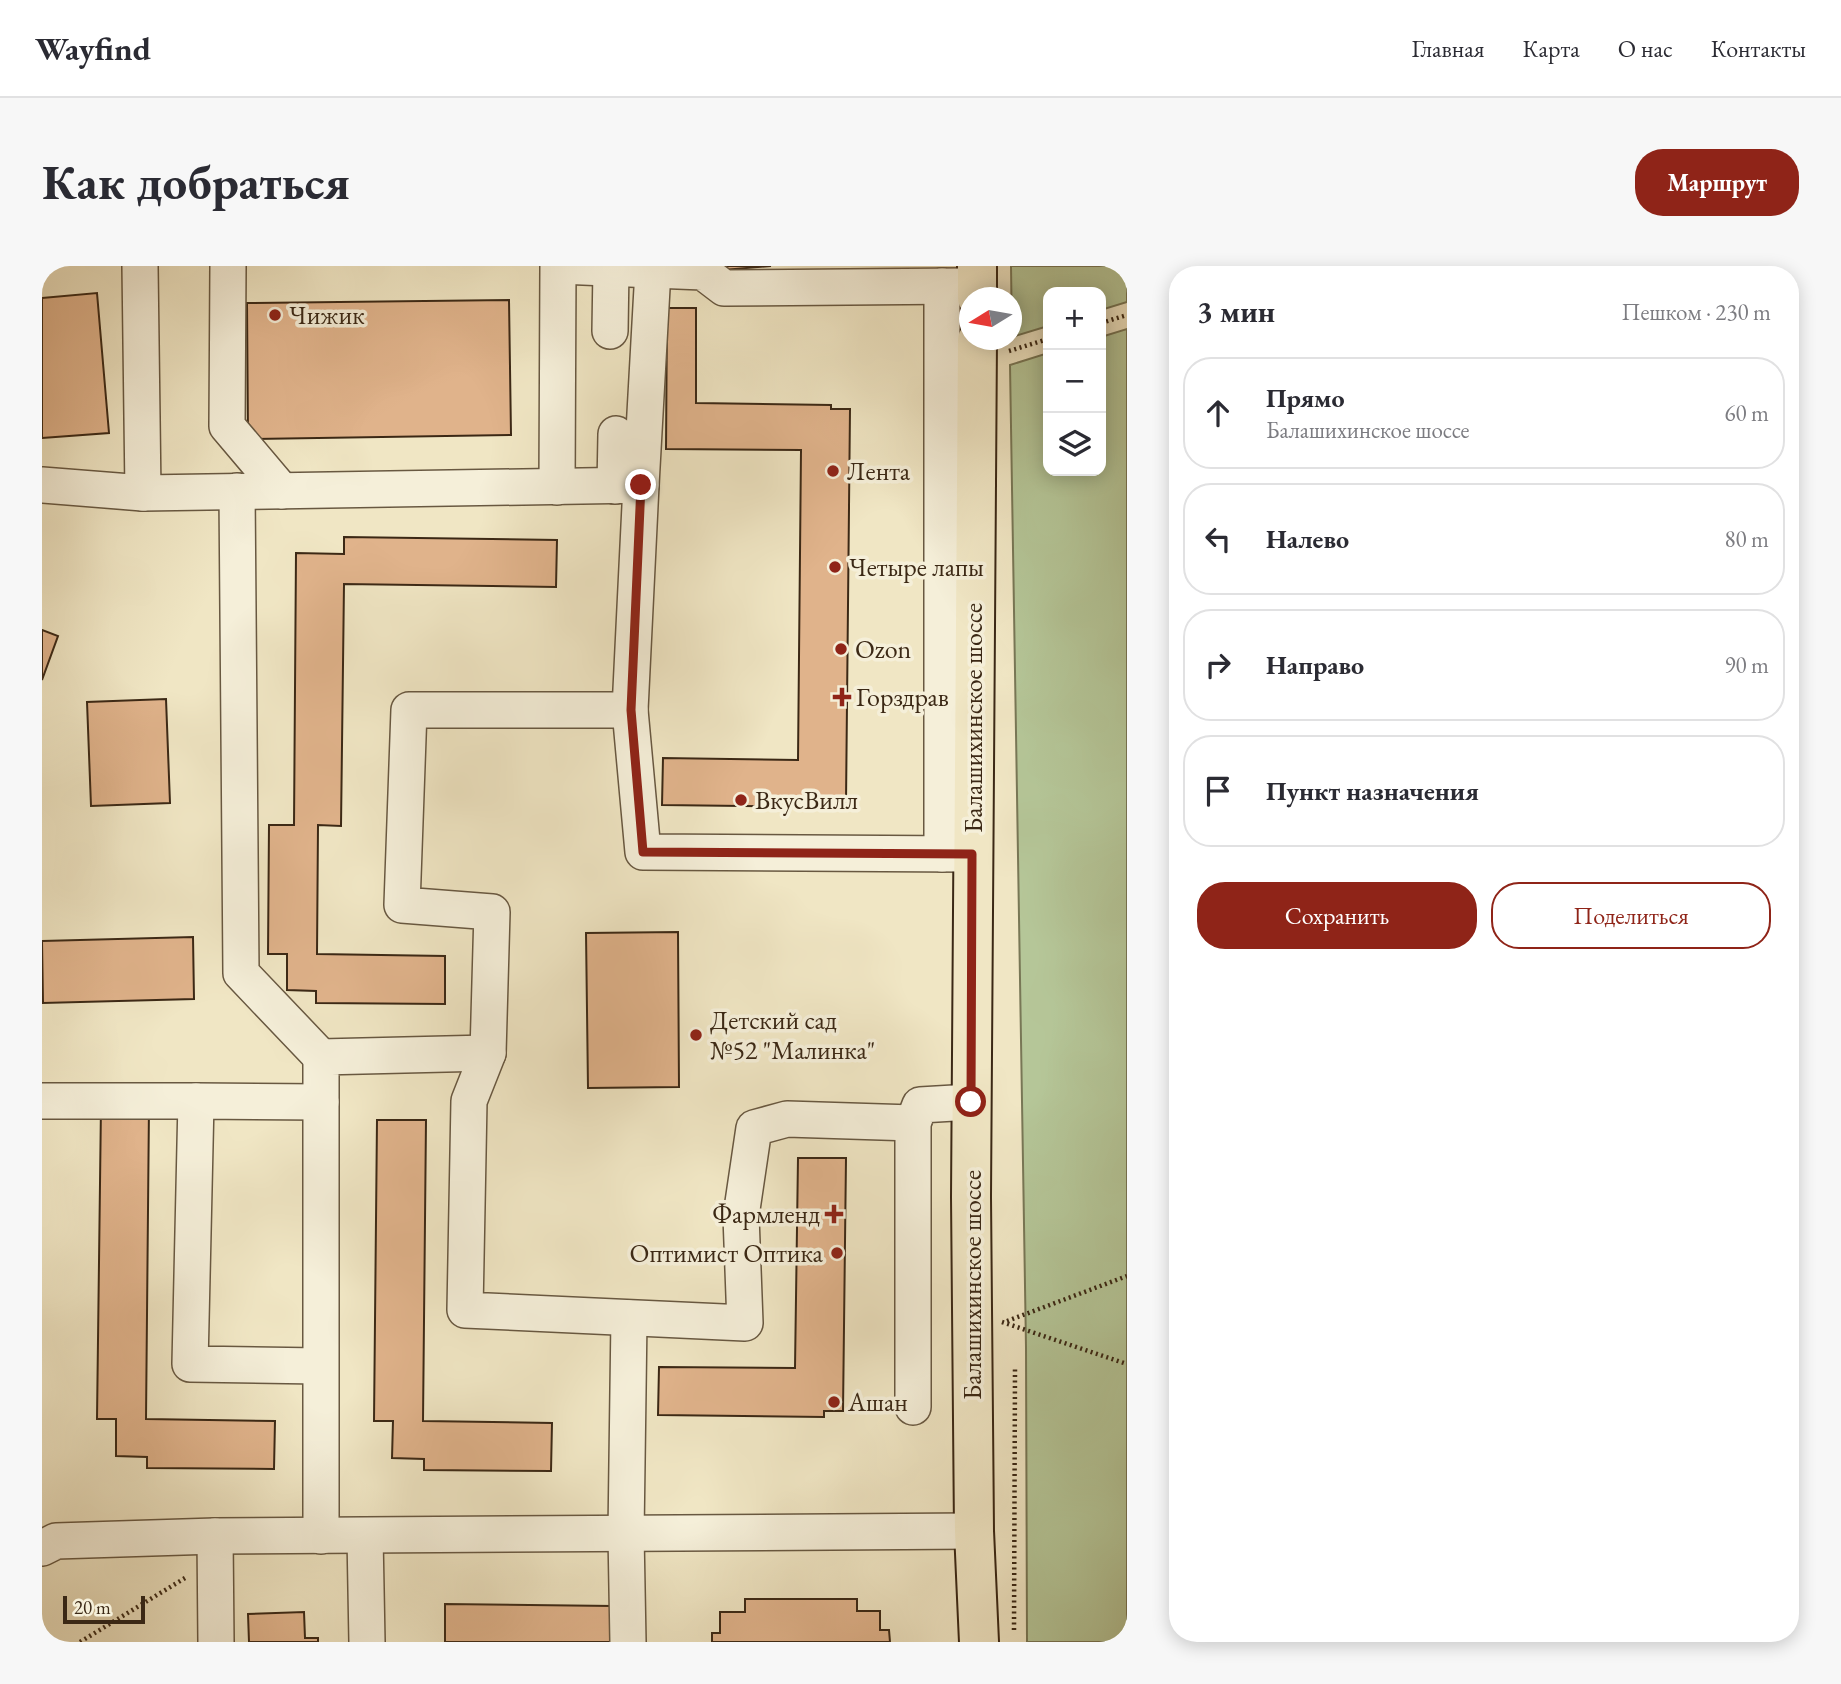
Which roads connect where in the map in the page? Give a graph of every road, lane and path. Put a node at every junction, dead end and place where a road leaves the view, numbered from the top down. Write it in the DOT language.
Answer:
graph roads {
  1 [pos="140,266"];
  2 [pos="228,266"];
  3 [pos="559,266"];
  4 [pos="575,267"];
  5 [pos="611,268"];
  6 [pos="653,268"];
  7 [pos="969,284"];
  8 [pos="1127,315"];
  9 [pos="1106,321"];
  10 [pos="610,331"];
  11 [pos="1043,340"];
  12 [pos="1022,347"];
  13 [pos="575,349"];
  14 [pos="977,350"];
  15 [pos="616,434"];
  16 [pos="42,485"];
  17 [pos="628,486"];
  18 [pos="557,487"];
  19 [pos="237,491"];
  20 [pos="282,491"];
  21 [pos="143,493"];
  22 [pos="631,710"];
  23 [pos="957,854"];
  24 [pos="488,1053"];
  25 [pos="321,1058"];
  26 [pos="42,1101"];
  27 [pos="196,1101"];
  28 [pos="321,1102"];
  29 [pos="971,1102"];
  30 [pos="913,1123"];
  31 [pos="1127,1276"];
  32 [pos="629,1318"];
  33 [pos="988,1323"];
  34 [pos="1127,1364"];
  35 [pos="320,1366"];
  36 [pos="1015,1369"];
  37 [pos="913,1407"];
  38 [pos="974,1531"];
  39 [pos="626,1534"];
  40 [pos="215,1536"];
  41 [pos="320,1536"];
  42 [pos="365,1536"];
  43 [pos="42,1548"];
  44 [pos="996,1638"];
  45 [pos="216,1642"];
  46 [pos="367,1642"];
  47 [pos="628,1642"];
  1 -- 21 [label="lane"];
  2 -- 20 [label="lane"];
  3 -- 4 [label="lane"];
  3 -- 18 [label="lane"];
  4 -- 5 [label="lane"];
  4 -- 13 [label="lane"];
  5 -- 6 [label="lane"];
  5 -- 10 [label="lane"];
  6 -- 7 [label="lane"];
  6 -- 17 [label="lane"];
  7 -- 23 [label="lane"];
  8 -- 9 [label="path"];
  11 -- 12 [label="path"];
  14 -- 23 [label="main road, Балашихинское шоссе"];
  15 -- 17 [label="lane"];
  16 -- 21 [label="lane"];
  17 -- 18 [label="lane"];
  17 -- 22 [label="lane"];
  18 -- 20 [label="lane"];
  19 -- 20 [label="lane"];
  19 -- 21 [label="lane"];
  19 -- 25 [label="lane"];
  22 -- 23 [label="lane"];
  22 -- 24 [label="lane"];
  23 -- 29 [label="main road, Балашихинское шоссе"];
  24 -- 25 [label="lane"];
  24 -- 32 [label="lane"];
  25 -- 28 [label="lane"];
  26 -- 27 [label="lane"];
  27 -- 28 [label="lane"];
  27 -- 35 [label="lane"];
  28 -- 35 [label="lane"];
  29 -- 30 [label="lane"];
  29 -- 33 [label="main road, Балашихинское шоссе"];
  30 -- 32 [label="lane"];
  30 -- 37 [label="lane"];
  31 -- 33 [label="path"];
  32 -- 39 [label="lane"];
  33 -- 34 [label="path"];
  33 -- 38 [label="main road, Балашихинское шоссе"];
  35 -- 41 [label="lane"];
  36 -- 44 [label="path"];
  38 -- 39 [label="lane"];
  38 -- 44 [label="main road, Балашихинское шоссе"];
  39 -- 42 [label="lane"];
  39 -- 47 [label="lane"];
  40 -- 41 [label="lane"];
  40 -- 43 [label="lane"];
  40 -- 45 [label="lane"];
  41 -- 42 [label="lane"];
  42 -- 46 [label="lane"];
}
